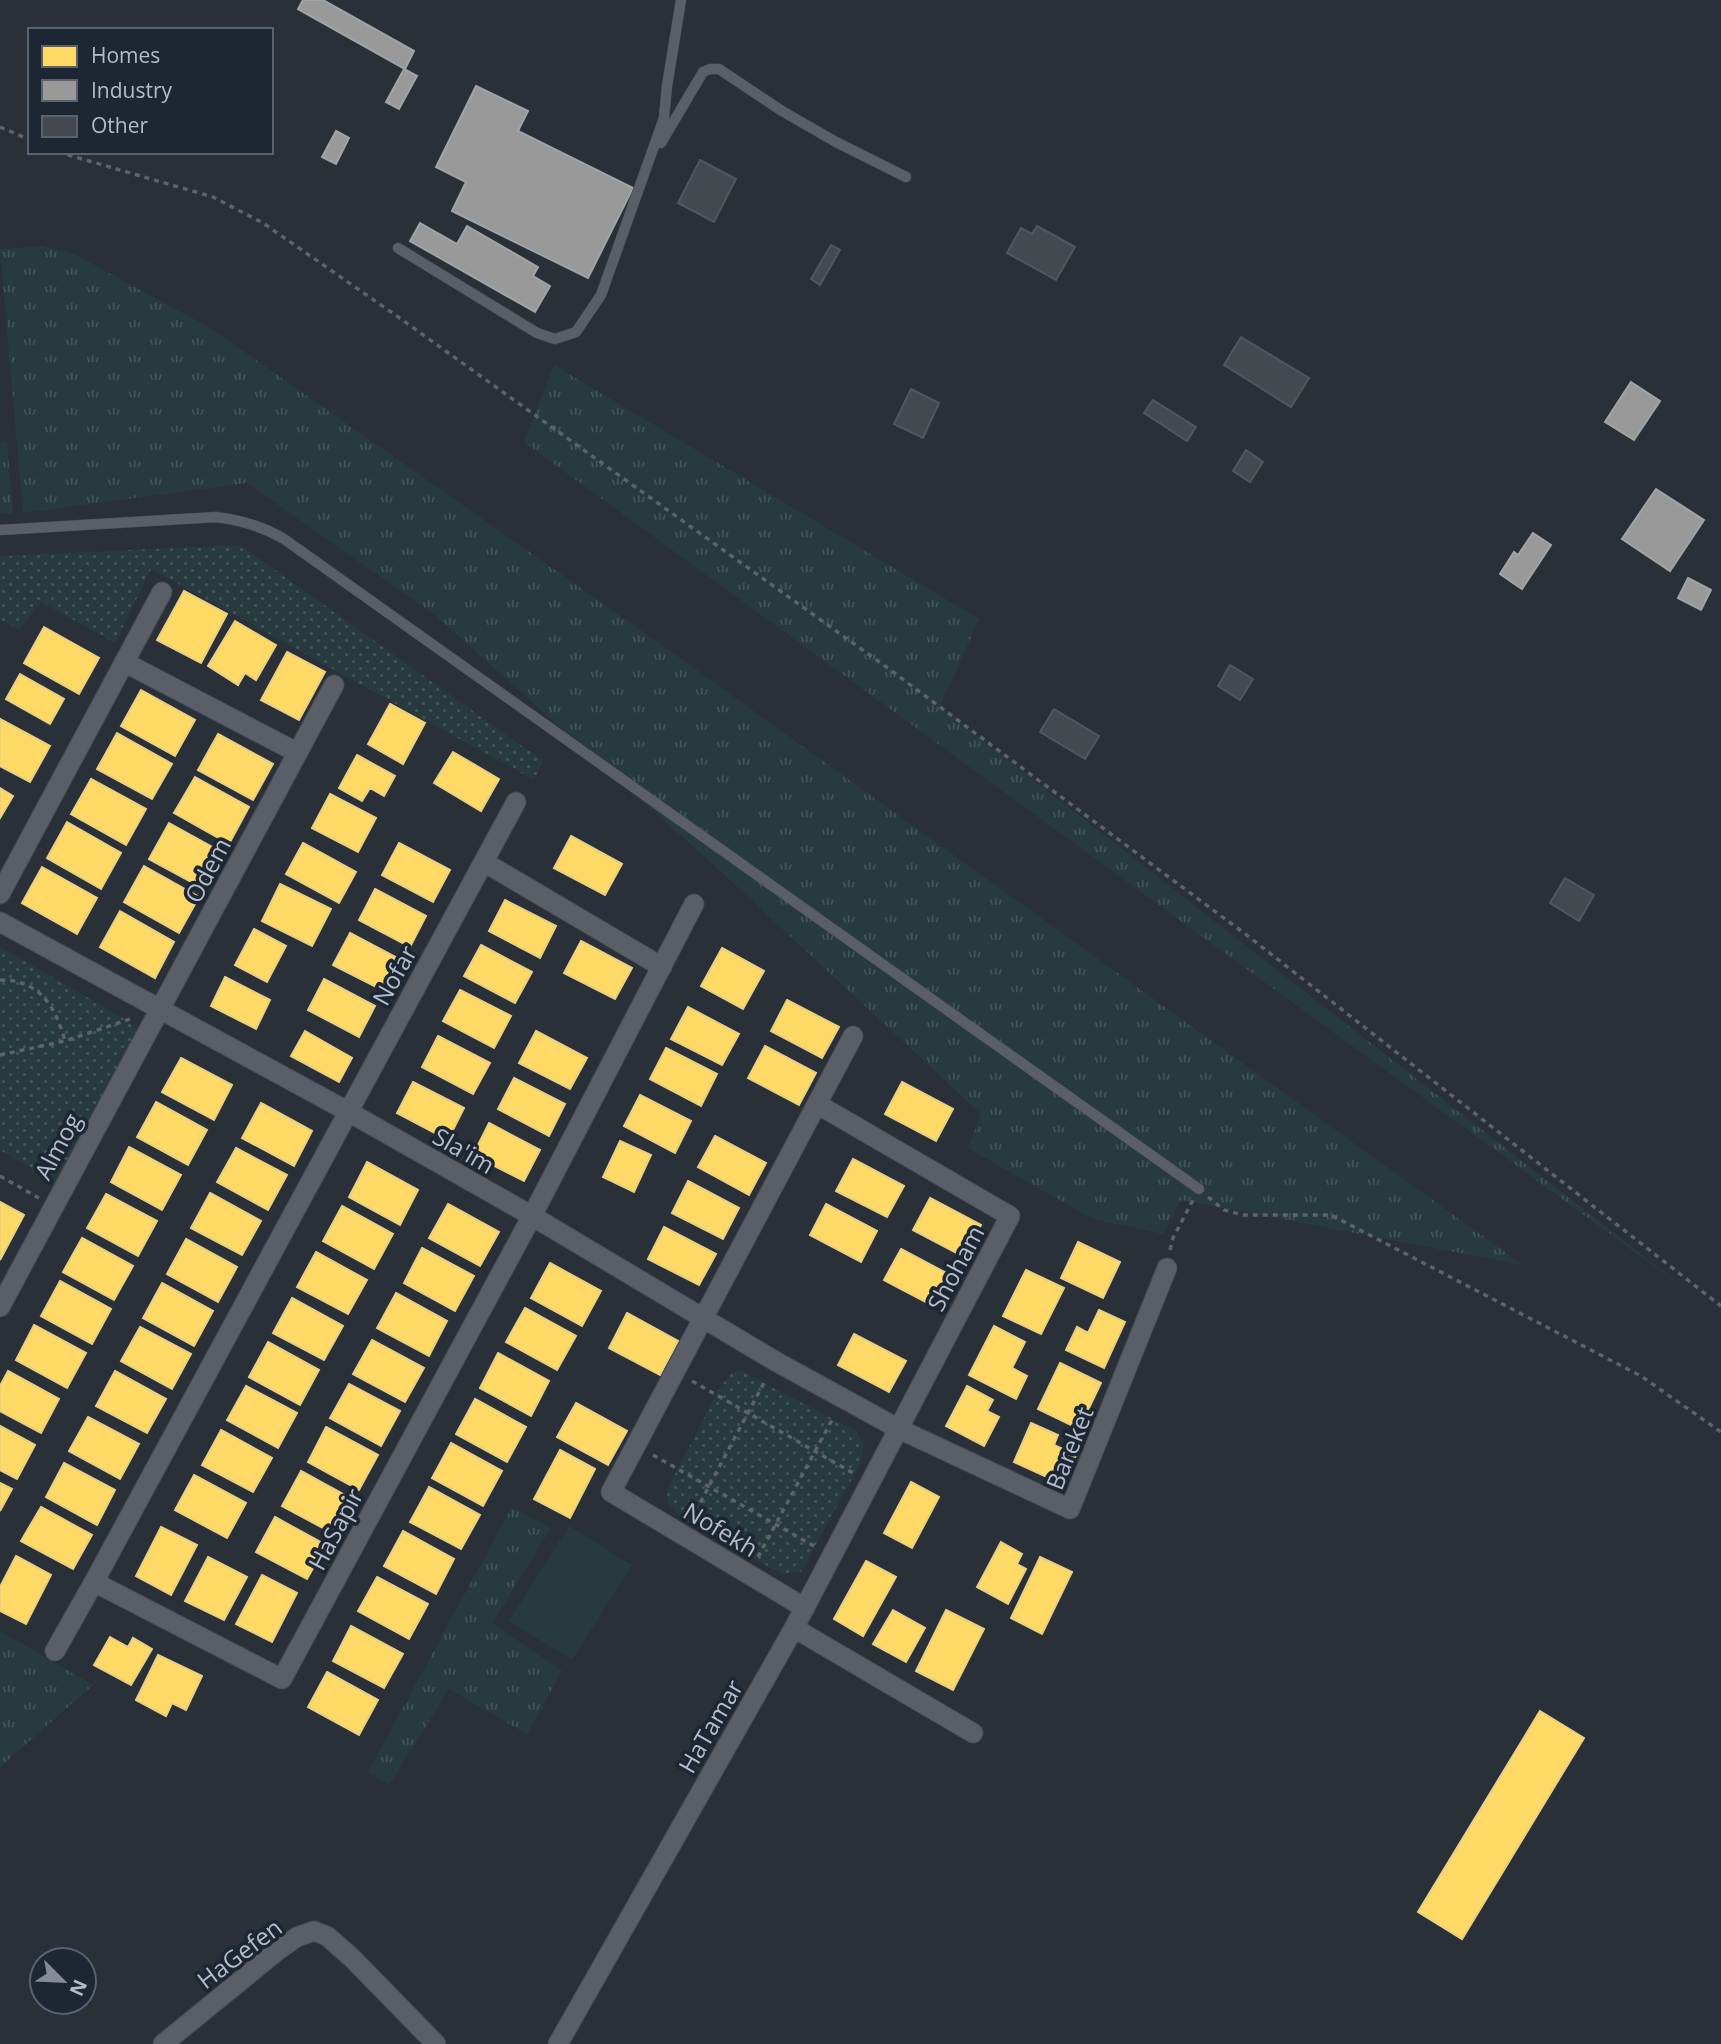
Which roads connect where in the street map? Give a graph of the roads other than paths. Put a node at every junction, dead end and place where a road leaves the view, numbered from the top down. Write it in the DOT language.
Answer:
graph roads {
  1 [pos="681,0"];
  2 [pos="653,155"];
  3 [pos="906,177"];
  4 [pos="398,248"];
  5 [pos="0,530"];
  6 [pos="162,592"];
  7 [pos="124,662"];
  8 [pos="334,685"];
  9 [pos="298,753"];
  10 [pos="516,802"];
  11 [pos="484,862"];
  12 [pos="0,894"];
  13 [pos="694,904"];
  14 [pos="0,922"];
  15 [pos="662,967"];
  16 [pos="159,1009"];
  17 [pos="853,1036"];
  18 [pos="817,1104"];
  19 [pos="347,1111"];
  20 [pos="1199,1189"];
  21 [pos="532,1216"];
  22 [pos="1167,1268"];
  23 [pos="0,1307"];
  24 [pos="704,1318"];
  25 [pos="899,1429"];
  26 [pos="94,1581"];
  27 [pos="805,1608"];
  28 [pos="794,1628"];
  29 [pos="55,1650"];
  30 [pos="973,1733"];
  31 [pos="163,2044"];
  32 [pos="436,2044"];
  33 [pos="558,2044"];
  1 -- 2 [label="lane"];
  2 -- 3 [label="lane"];
  2 -- 4 [label="lane"];
  5 -- 20 [label="lane"];
  6 -- 7 [label="street"];
  7 -- 9 [label="street"];
  7 -- 12 [label="street"];
  8 -- 9 [label="street, Odem"];
  9 -- 16 [label="street, Odem"];
  10 -- 11 [label="street, Nofar"];
  11 -- 15 [label="street"];
  11 -- 19 [label="street, Nofar"];
  13 -- 15 [label="street"];
  14 -- 16 [label="street, Sla'im"];
  15 -- 21 [label="street"];
  16 -- 19 [label="street, Sla'im"];
  16 -- 23 [label="street, Almog"];
  17 -- 18 [label="street"];
  18 -- 24 [label="street"];
  18 -- 25 [label="street, Shoham"];
  19 -- 21 [label="street, Sla'im"];
  19 -- 26 [label="street"];
  21 -- 24 [label="street, Sla'im"];
  21 -- 26 [label="street, HaSapir"];
  22 -- 25 [label="street, Bareket"];
  24 -- 25 [label="street, Sla'im"];
  24 -- 27 [label="street, Nofekh"];
  25 -- 27 [label="street, HaTamar"];
  26 -- 29 [label="street"];
  27 -- 28 [label="street, HaTamar"];
  28 -- 30 [label="street"];
  28 -- 33 [label="street, HaTamar"];
  31 -- 32 [label="street, HaGefen"];
}
